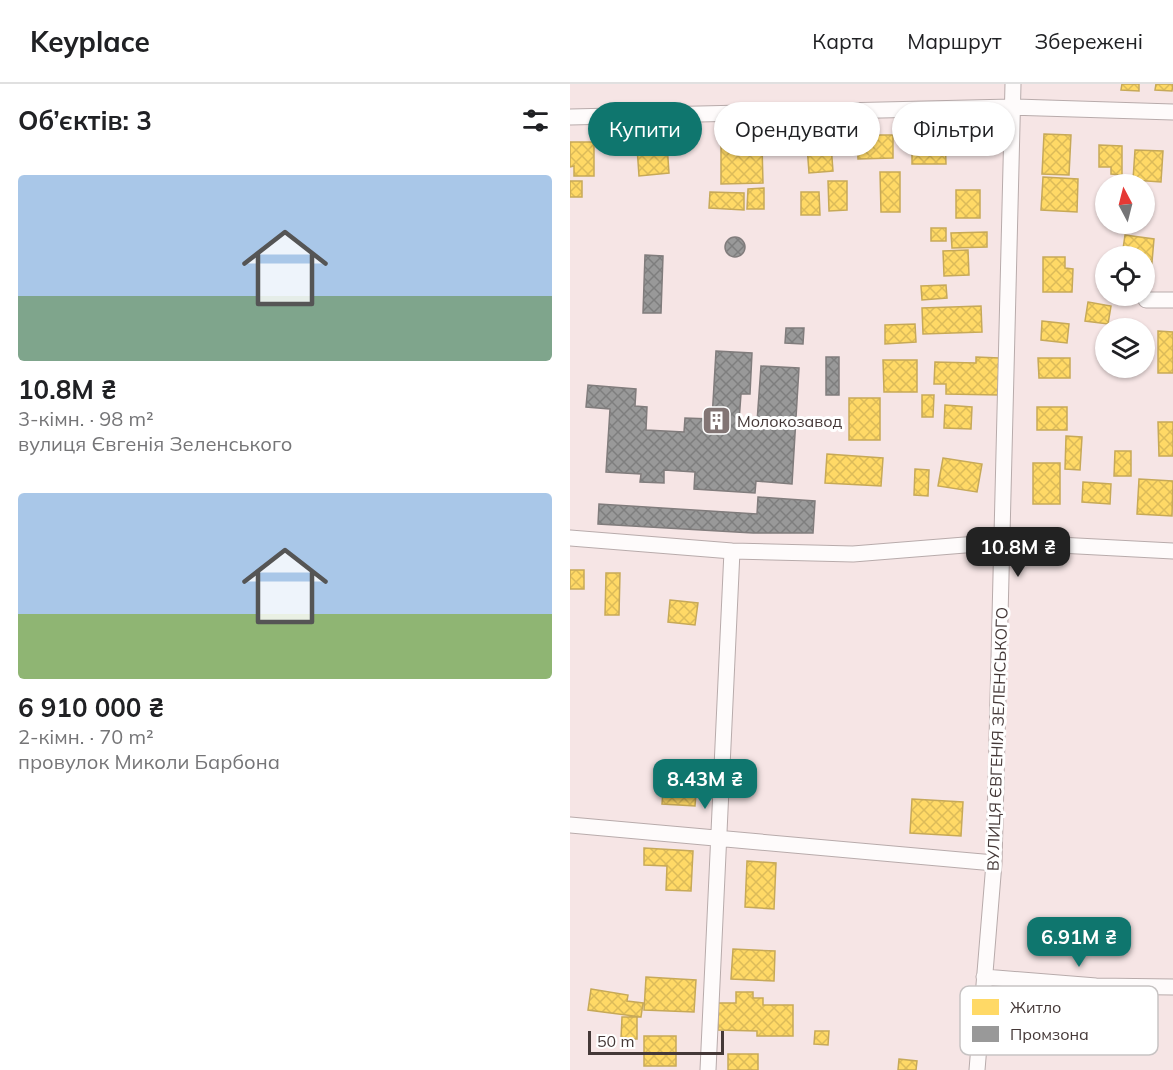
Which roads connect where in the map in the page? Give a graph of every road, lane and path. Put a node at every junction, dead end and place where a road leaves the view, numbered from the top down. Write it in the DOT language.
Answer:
graph roads {
  1 [pos="1013,84"];
  2 [pos="1012,102"];
  3 [pos="1015,107"];
  4 [pos="892,110"];
  5 [pos="1173,112"];
  6 [pos="570,117"];
  7 [pos="1011,156"];
  8 [pos="1155,300"];
  9 [pos="1173,300"];
  10 [pos="570,538"];
  11 [pos="1002,542"];
  12 [pos="732,551"];
  13 [pos="1173,551"];
  14 [pos="570,825"];
  15 [pos="720,840"];
  16 [pos="994,863"];
  17 [pos="984,977"];
  18 [pos="983,986"];
  19 [pos="1096,986"];
  20 [pos="1158,987"];
  21 [pos="1173,987"];
  22 [pos="978,1055"];
  23 [pos="708,1070"];
  24 [pos="977,1070"];
  1 -- 2 [label="street, ВУЛИЦЯ ЄВГЕНІЯ ЗЕЛЕНСЬКОГО"];
  3 -- 5 [label="street"];
  4 -- 6 [label="street"];
  7 -- 11 [label="street, ВУЛИЦЯ ЄВГЕНІЯ ЗЕЛЕНСЬКОГО"];
  8 -- 9 [label="street"];
  10 -- 12 [label="street"];
  11 -- 12 [label="street"];
  11 -- 13 [label="street"];
  11 -- 16 [label="street, ВУЛИЦЯ ЄВГЕНІЯ ЗЕЛЕНСЬКОГО"];
  12 -- 15 [label="street"];
  14 -- 15 [label="street"];
  15 -- 16 [label="street"];
  15 -- 23 [label="street"];
  16 -- 17 [label="street, ВУЛИЦЯ ЄВГЕНІЯ ЗЕЛЕНСЬКОГО"];
  17 -- 18 [label="street, ВУЛИЦЯ ЄВГЕНІЯ ЗЕЛЕНСЬКОГО"];
  17 -- 19 [label="street"];
  20 -- 21 [label="street"];
  22 -- 24 [label="street, ВУЛИЦЯ ЄВГЕНІЯ ЗЕЛЕНСЬКОГО"];
}
